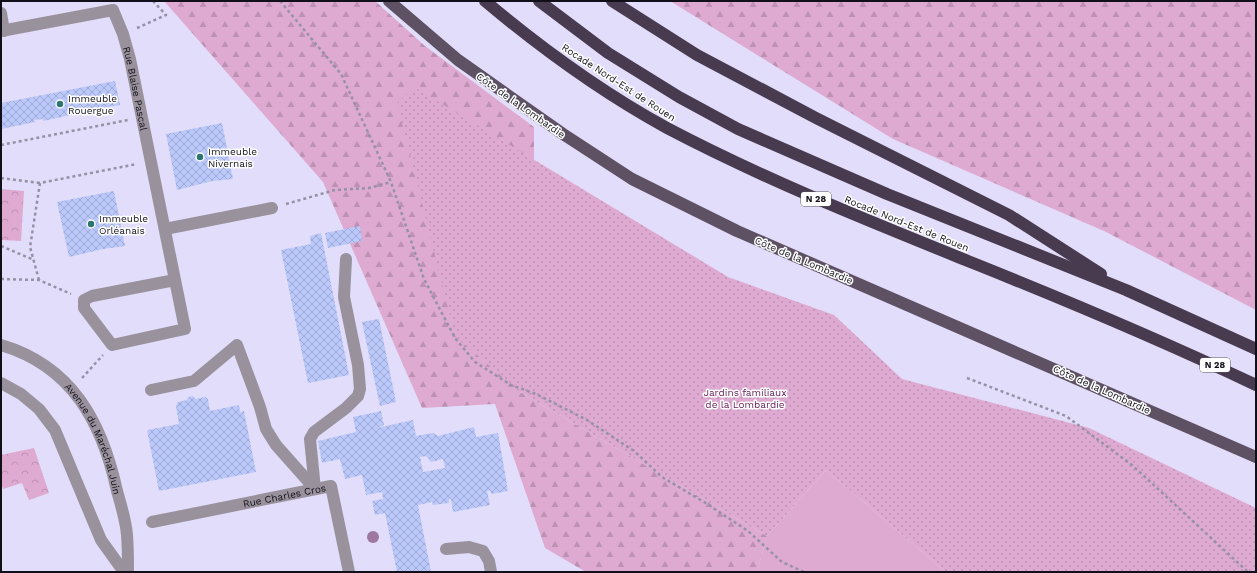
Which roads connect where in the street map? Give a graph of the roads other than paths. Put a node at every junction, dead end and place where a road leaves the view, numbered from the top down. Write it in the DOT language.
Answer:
graph roads {
  1 [pos="389,1"];
  2 [pos="485,1"];
  3 [pos="539,1"];
  4 [pos="612,1"];
  5 [pos="110,6"];
  6 [pos="1,13"];
  7 [pos="3,31"];
  8 [pos="272,208"];
  9 [pos="165,229"];
  10 [pos="346,259"];
  11 [pos="175,280"];
  12 [pos="1126,290"];
  13 [pos="1,345"];
  14 [pos="1256,349"];
  15 [pos="1,383"];
  16 [pos="1256,385"];
  17 [pos="151,390"];
  18 [pos="1256,457"];
  19 [pos="315,489"];
  20 [pos="152,522"];
  21 [pos="446,549"];
  22 [pos="124,572"];
  23 [pos="128,572"];
  24 [pos="349,572"];
  25 [pos="492,572"];
  1 -- 18 [label="main road, Côte de la Lombardie"];
  2 -- 16 [label="highway, Rocade Nord-Est de Rouen / N 28"];
  3 -- 12 [label="highway, Rocade Nord-Est de Rouen"];
  4 -- 12 [label="highway"];
  5 -- 7 [label="street, Rue Blaise Pascal"];
  5 -- 9 [label="street, Rue Blaise Pascal"];
  6 -- 7 [label="street"];
  8 -- 9 [label="street"];
  9 -- 11 [label="street, Rue Blaise Pascal"];
  10 -- 19 [label="street"];
  11 -- 11 [label="street, Rue Blaise Pascal"];
  12 -- 14 [label="highway, Rocade Nord-Est de Rouen"];
  13 -- 23 [label="street, Avenue du Maréchal Juin"];
  15 -- 22 [label="street"];
  17 -- 19 [label="street"];
  19 -- 20 [label="street, Rue Charles Cros"];
  19 -- 24 [label="street, Rue Charles Cros"];
  21 -- 25 [label="street"];
}
